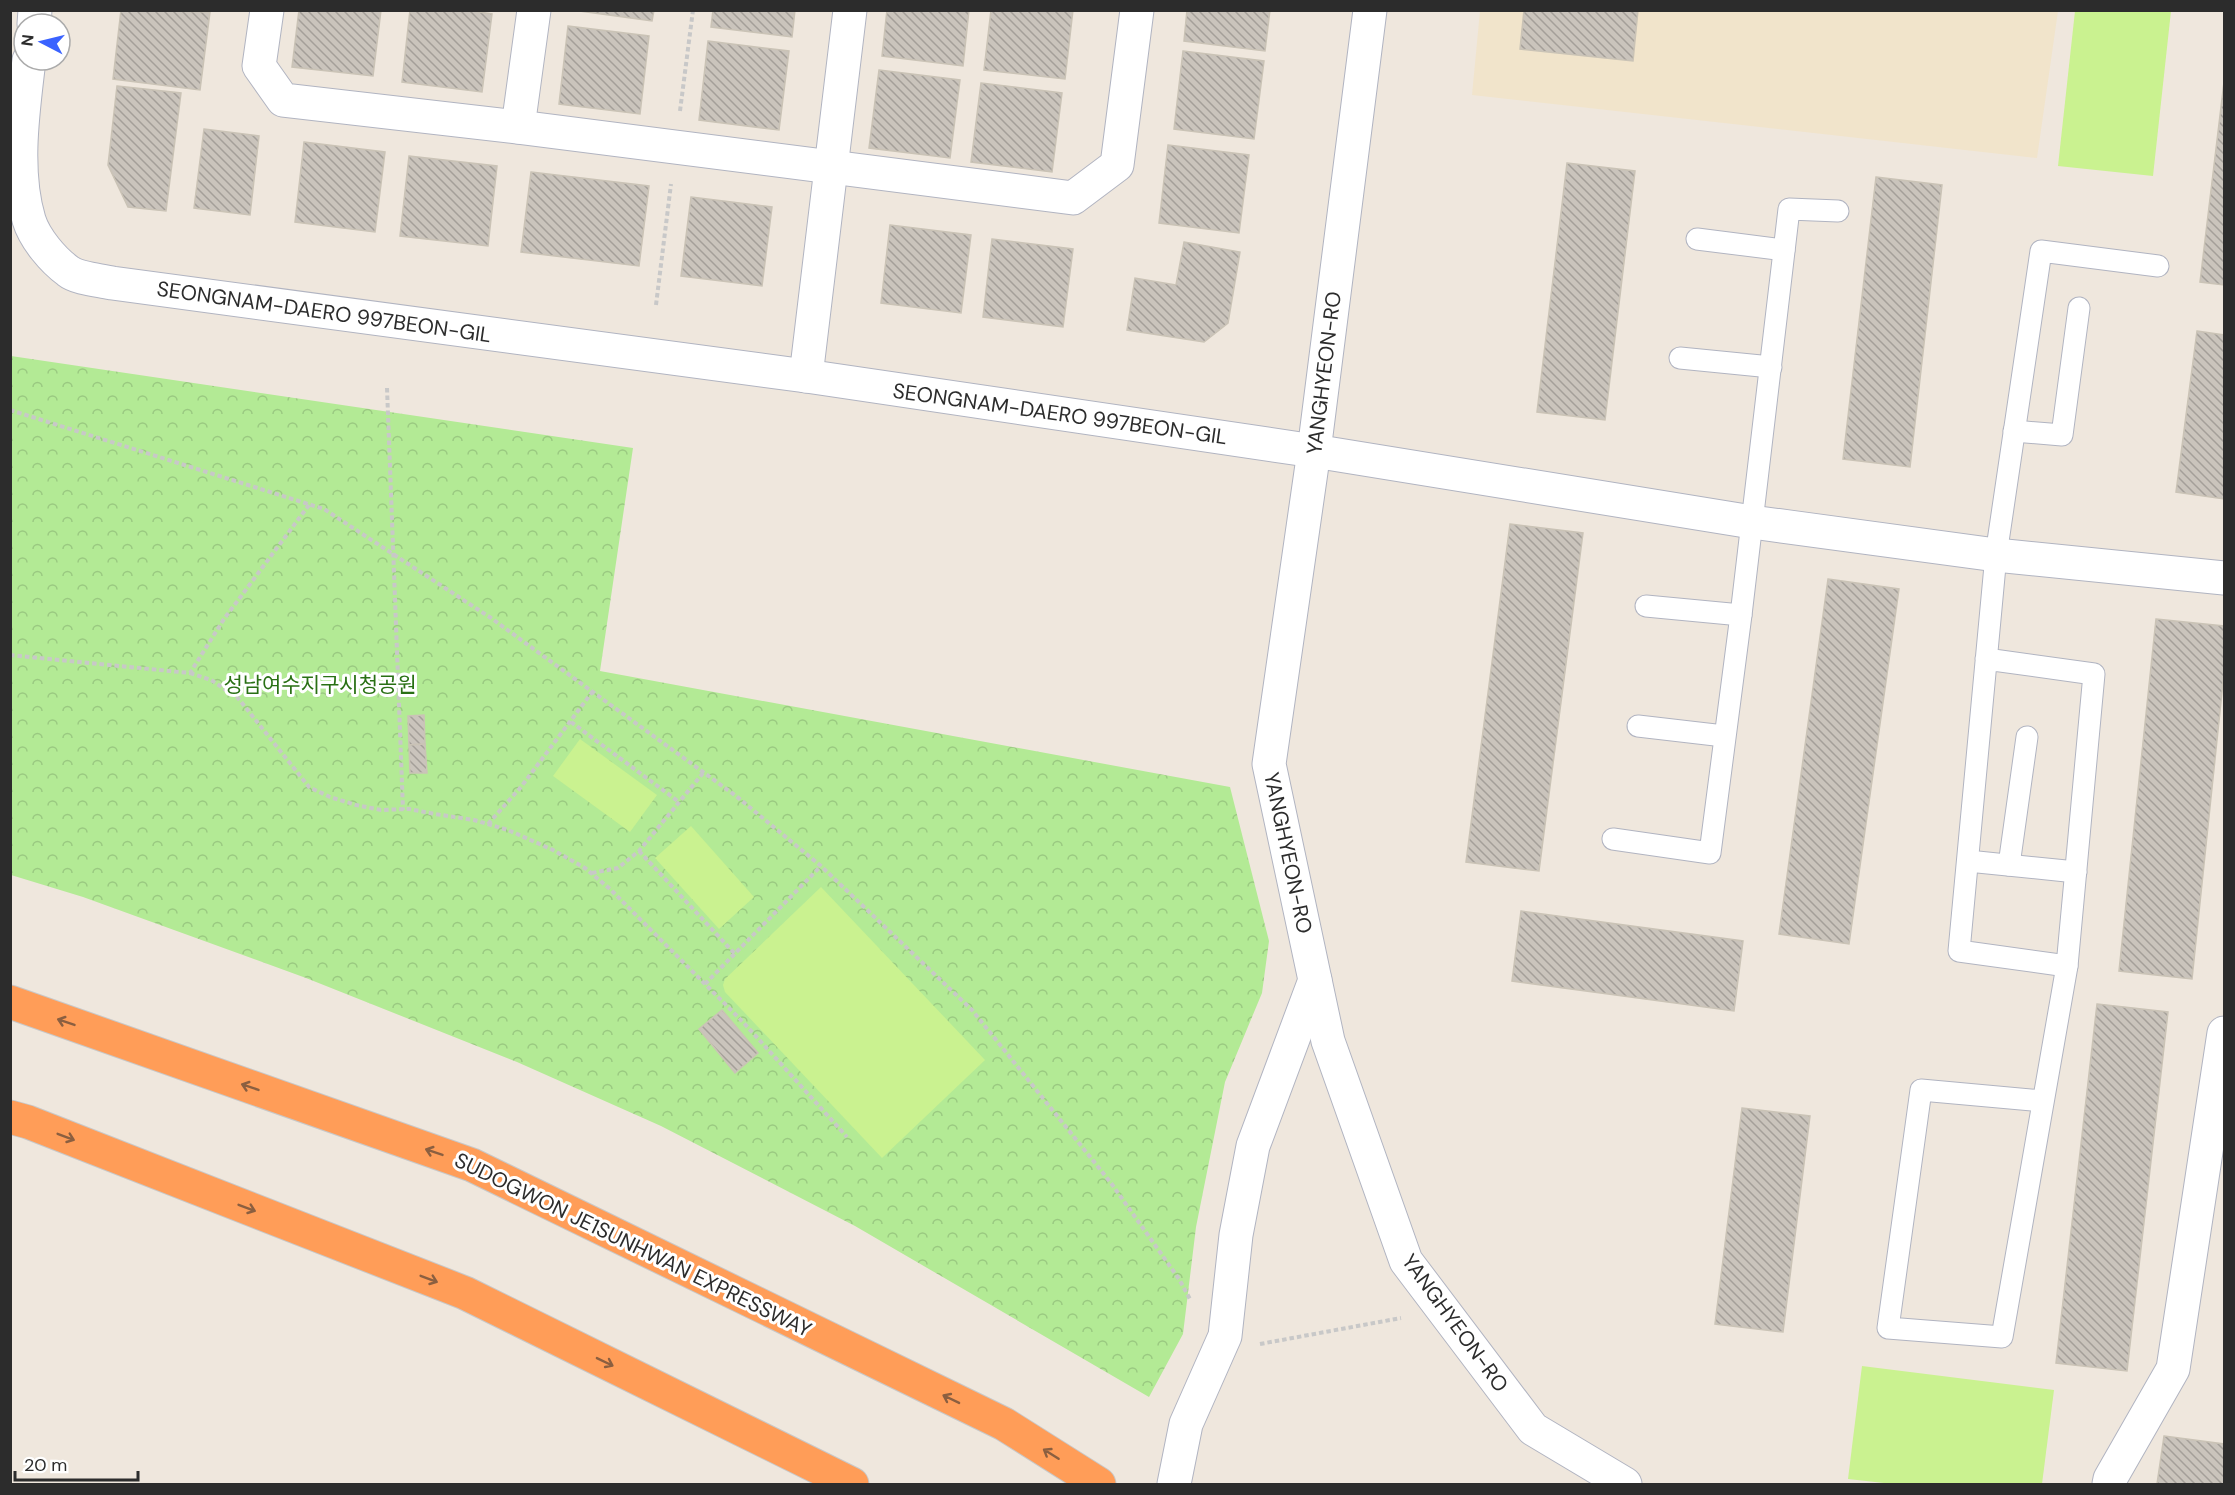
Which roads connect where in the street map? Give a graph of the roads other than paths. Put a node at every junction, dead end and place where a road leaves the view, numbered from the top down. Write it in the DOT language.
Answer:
graph roads {
  1 [pos="267,10"];
  2 [pos="534,10"];
  3 [pos="850,10"];
  4 [pos="1137,10"];
  5 [pos="1370,10"];
  6 [pos="28,72"];
  7 [pos="518,127"];
  8 [pos="831,168"];
  9 [pos="1838,211"];
  10 [pos="1697,239"];
  11 [pos="1784,250"];
  12 [pos="2158,266"];
  13 [pos="2079,308"];
  14 [pos="1680,358"];
  15 [pos="1771,367"];
  16 [pos="806,376"];
  17 [pos="2014,431"];
  18 [pos="1314,451"];
  19 [pos="1752,522"];
  20 [pos="1996,555"];
  21 [pos="2224,578"];
  22 [pos="1646,606"];
  23 [pos="1741,615"];
  24 [pos="1986,659"];
  25 [pos="1638,726"];
  26 [pos="1725,736"];
  27 [pos="2026,737"];
  28 [pos="1613,839"];
  29 [pos="1968,861"];
  30 [pos="2009,865"];
  31 [pos="2076,872"];
  32 [pos="2067,966"];
  33 [pos="1315,980"];
  34 [pos="10,1002"];
  35 [pos="2224,1033"];
  36 [pos="2043,1101"];
  37 [pos="10,1117"];
  38 [pos="852,1485"];
  39 [pos="1099,1485"];
  40 [pos="1174,1485"];
  41 [pos="1625,1485"];
  42 [pos="2109,1485"];
  1 -- 7 [label="street"];
  2 -- 7 [label="street"];
  3 -- 8 [label="street"];
  4 -- 8 [label="street"];
  5 -- 18 [label="street, YANGHYEON-RO"];
  6 -- 16 [label="street, SEONGNAM-DAERO 997BEON-GIL"];
  7 -- 8 [label="street"];
  8 -- 16 [label="street"];
  9 -- 11 [label="lane"];
  10 -- 11 [label="lane"];
  11 -- 15 [label="lane"];
  12 -- 17 [label="lane"];
  13 -- 17 [label="lane"];
  14 -- 15 [label="lane"];
  15 -- 19 [label="lane"];
  16 -- 18 [label="street, SEONGNAM-DAERO 997BEON-GIL"];
  17 -- 20 [label="lane"];
  18 -- 19 [label="street, SEONGNAM-DAERO 997BEON-GIL"];
  18 -- 33 [label="street, YANGHYEON-RO"];
  19 -- 20 [label="street, SEONGNAM-DAERO 997BEON-GIL"];
  19 -- 23 [label="lane"];
  20 -- 21 [label="street, SEONGNAM-DAERO 997BEON-GIL"];
  20 -- 24 [label="lane"];
  22 -- 23 [label="lane"];
  23 -- 26 [label="lane"];
  24 -- 29 [label="lane"];
  24 -- 31 [label="lane"];
  25 -- 26 [label="lane"];
  26 -- 28 [label="lane"];
  27 -- 30 [label="lane"];
  29 -- 30 [label="lane"];
  29 -- 32 [label="lane"];
  30 -- 31 [label="lane"];
  31 -- 32 [label="lane"];
  32 -- 36 [label="lane"];
  33 -- 40 [label="street"];
  33 -- 41 [label="street, YANGHYEON-RO"];
  39 -- 34 [label="highway, SUDOGWON JE1SUNHWAN EXPRESSWAY, one-way"];
  35 -- 42 [label="street"];
  36 -- 36 [label="lane"];
  37 -- 38 [label="highway, one-way"];
}
